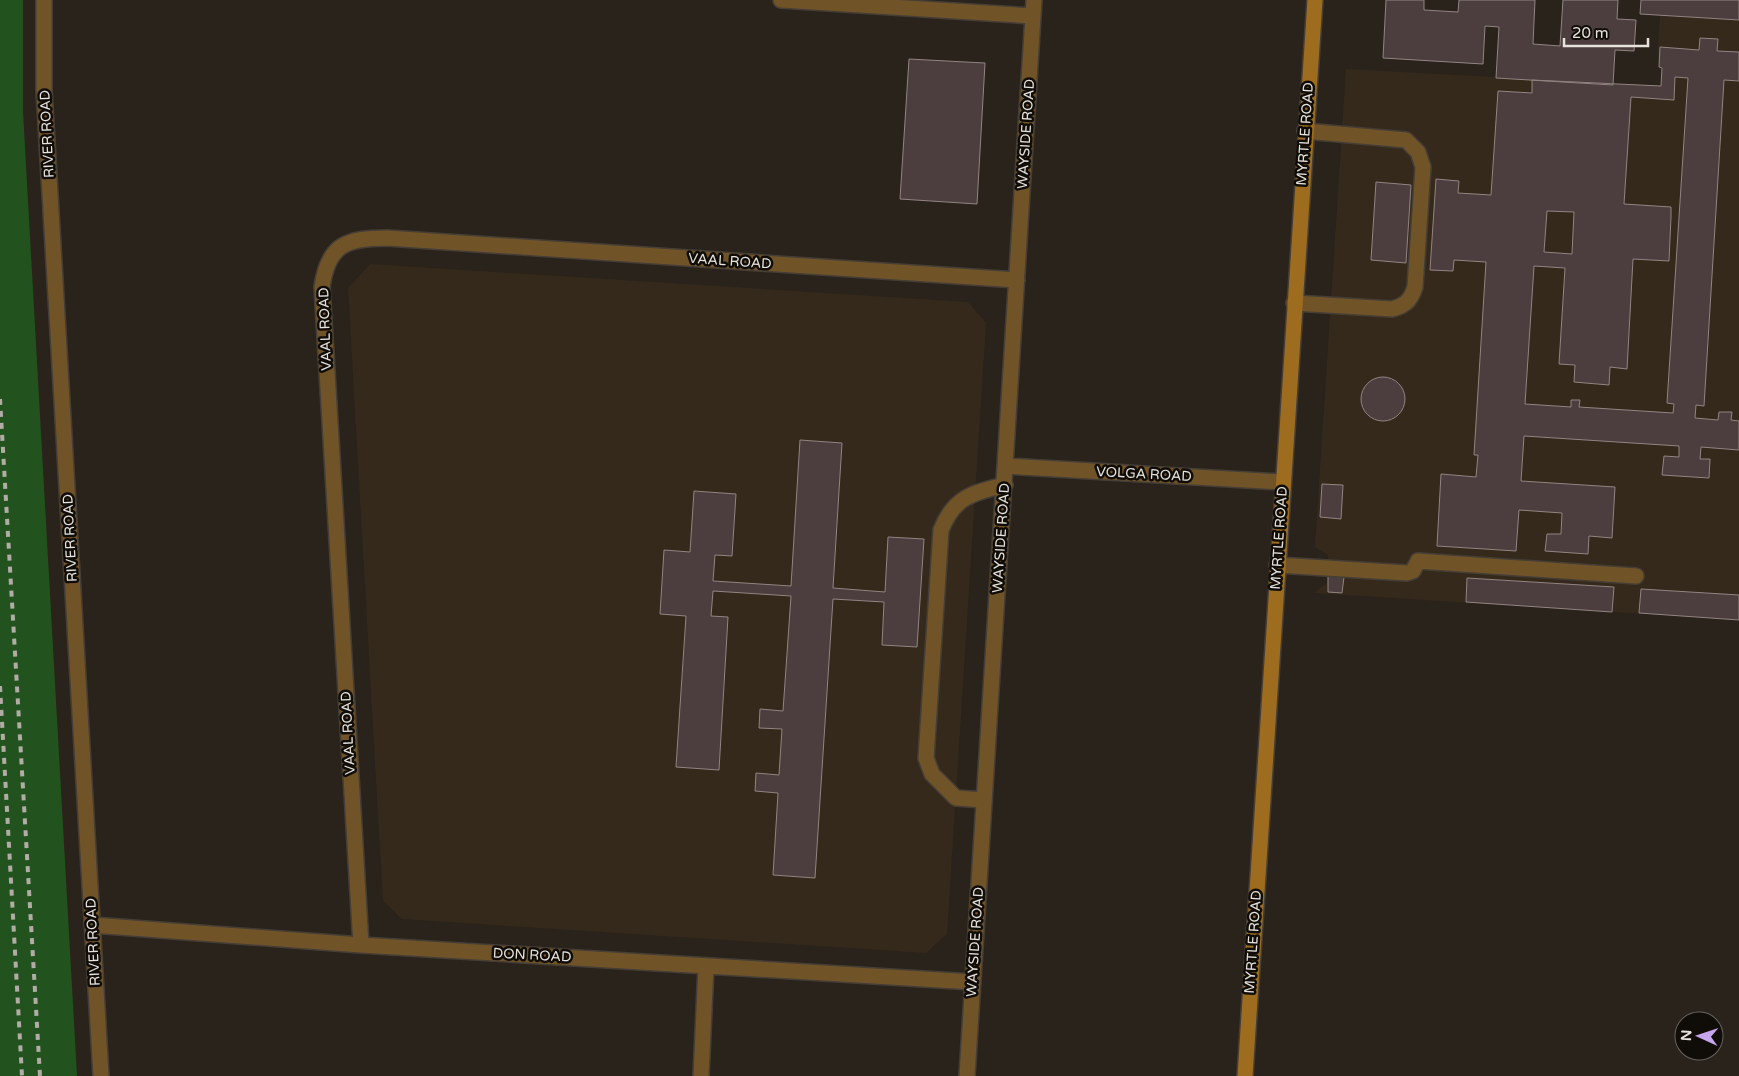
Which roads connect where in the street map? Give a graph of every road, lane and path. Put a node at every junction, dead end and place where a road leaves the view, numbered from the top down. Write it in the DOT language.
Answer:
graph roads {
  1 [pos="44,0"];
  2 [pos="781,0"];
  3 [pos="1034,0"];
  4 [pos="1315,0"];
  5 [pos="1033,16"];
  6 [pos="1305,132"];
  7 [pos="1017,280"];
  8 [pos="1294,303"];
  9 [pos="1005,466"];
  10 [pos="1282,482"];
  11 [pos="1005,485"];
  12 [pos="1277,565"];
  13 [pos="1636,576"];
  14 [pos="984,800"];
  15 [pos="92,925"];
  16 [pos="361,945"];
  17 [pos="706,966"];
  18 [pos="972,982"];
  19 [pos="101,1076"];
  20 [pos="701,1076"];
  21 [pos="967,1076"];
  22 [pos="1244,1076"];
  1 -- 15 [label="street, RIVER ROAD"];
  2 -- 5 [label="street"];
  3 -- 5 [label="street, WAYSIDE ROAD"];
  4 -- 6 [label="street, MYRTLE ROAD"];
  5 -- 7 [label="street, WAYSIDE ROAD"];
  6 -- 8 [label="street, MYRTLE ROAD"];
  6 -- 8 [label="street"];
  7 -- 9 [label="street, WAYSIDE ROAD"];
  7 -- 16 [label="street, VAAL ROAD"];
  8 -- 10 [label="street, MYRTLE ROAD"];
  9 -- 10 [label="street, VOLGA ROAD"];
  9 -- 11 [label="street, WAYSIDE ROAD"];
  10 -- 12 [label="street, MYRTLE ROAD"];
  11 -- 14 [label="street, WAYSIDE ROAD"];
  11 -- 14 [label="street"];
  12 -- 13 [label="street"];
  12 -- 22 [label="street, MYRTLE ROAD"];
  14 -- 18 [label="street, WAYSIDE ROAD"];
  15 -- 16 [label="street, DON ROAD"];
  15 -- 19 [label="street, RIVER ROAD"];
  16 -- 17 [label="street, DON ROAD"];
  17 -- 18 [label="street, DON ROAD"];
  17 -- 20 [label="street"];
  18 -- 21 [label="street, WAYSIDE ROAD"];
}
